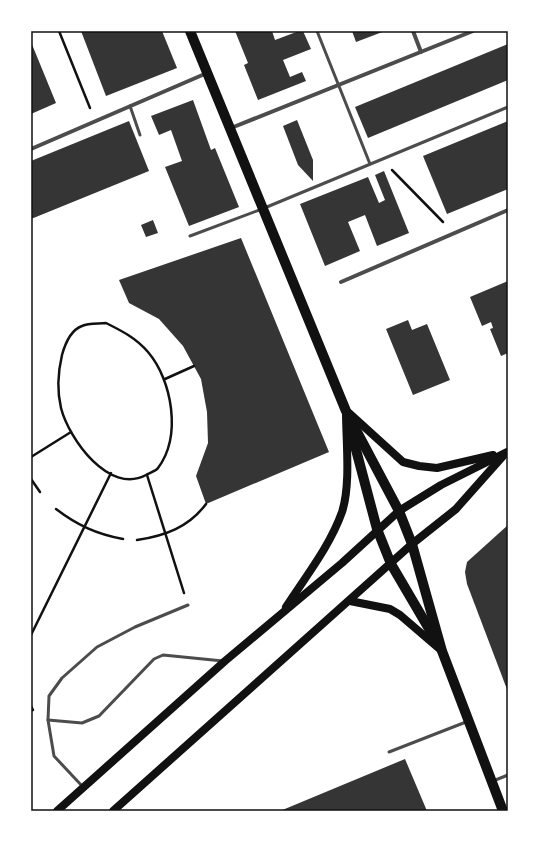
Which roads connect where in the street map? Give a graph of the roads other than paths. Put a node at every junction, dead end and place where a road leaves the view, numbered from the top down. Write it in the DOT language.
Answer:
graph roads {
  1 [pos="190,31"];
  2 [pos="317,31"];
  3 [pos="413,31"];
  4 [pos="473,31"];
  5 [pos="421,52"];
  6 [pos="206,72"];
  7 [pos="338,86"];
  8 [pos="130,106"];
  9 [pos="508,107"];
  10 [pos="231,128"];
  11 [pos="140,135"];
  12 [pos="31,149"];
  13 [pos="370,164"];
  14 [pos="262,209"];
  15 [pos="508,210"];
  16 [pos="190,236"];
  17 [pos="341,282"];
  18 [pos="346,411"];
  19 [pos="507,451"];
  20 [pos="399,511"];
  21 [pos="377,529"];
  22 [pos="412,544"];
  23 [pos="391,564"];
  24 [pos="350,601"];
  25 [pos="188,605"];
  26 [pos="280,615"];
  27 [pos="442,651"];
  28 [pos="225,661"];
  29 [pos="48,720"];
  30 [pos="468,721"];
  31 [pos="389,752"];
  32 [pos="508,774"];
  33 [pos="491,782"];
  34 [pos="83,788"];
  35 [pos="57,811"];
  36 [pos="113,811"];
  37 [pos="503,811"];
  1 -- 6 [label="main road"];
  2 -- 7 [label="lane"];
  3 -- 5 [label="street"];
  4 -- 5 [label="street"];
  5 -- 7 [label="street"];
  6 -- 8 [label="street"];
  6 -- 10 [label="main road"];
  7 -- 10 [label="street"];
  7 -- 13 [label="lane"];
  8 -- 11 [label="lane"];
  8 -- 12 [label="street"];
  9 -- 13 [label="lane"];
  10 -- 14 [label="main road"];
  13 -- 14 [label="lane"];
  14 -- 16 [label="lane"];
  14 -- 18 [label="main road"];
  15 -- 17 [label="street"];
  18 -- 19 [label="main road"];
  18 -- 20 [label="main road"];
  18 -- 21 [label="main road"];
  18 -- 26 [label="main road"];
  19 -- 20 [label="main road"];
  19 -- 22 [label="main road"];
  20 -- 21 [label="main road"];
  20 -- 22 [label="main road"];
  21 -- 23 [label="main road"];
  21 -- 26 [label="main road"];
  22 -- 23 [label="main road"];
  22 -- 27 [label="main road"];
  23 -- 24 [label="main road"];
  23 -- 27 [label="main road"];
  24 -- 27 [label="main road"];
  24 -- 36 [label="main road"];
  25 -- 29 [label="lane"];
  26 -- 28 [label="main road"];
  27 -- 30 [label="main road"];
  28 -- 29 [label="lane"];
  28 -- 34 [label="main road"];
  29 -- 34 [label="lane"];
  30 -- 31 [label="lane"];
  30 -- 33 [label="main road"];
  32 -- 33 [label="lane"];
  33 -- 37 [label="main road"];
  34 -- 35 [label="main road"];
}
